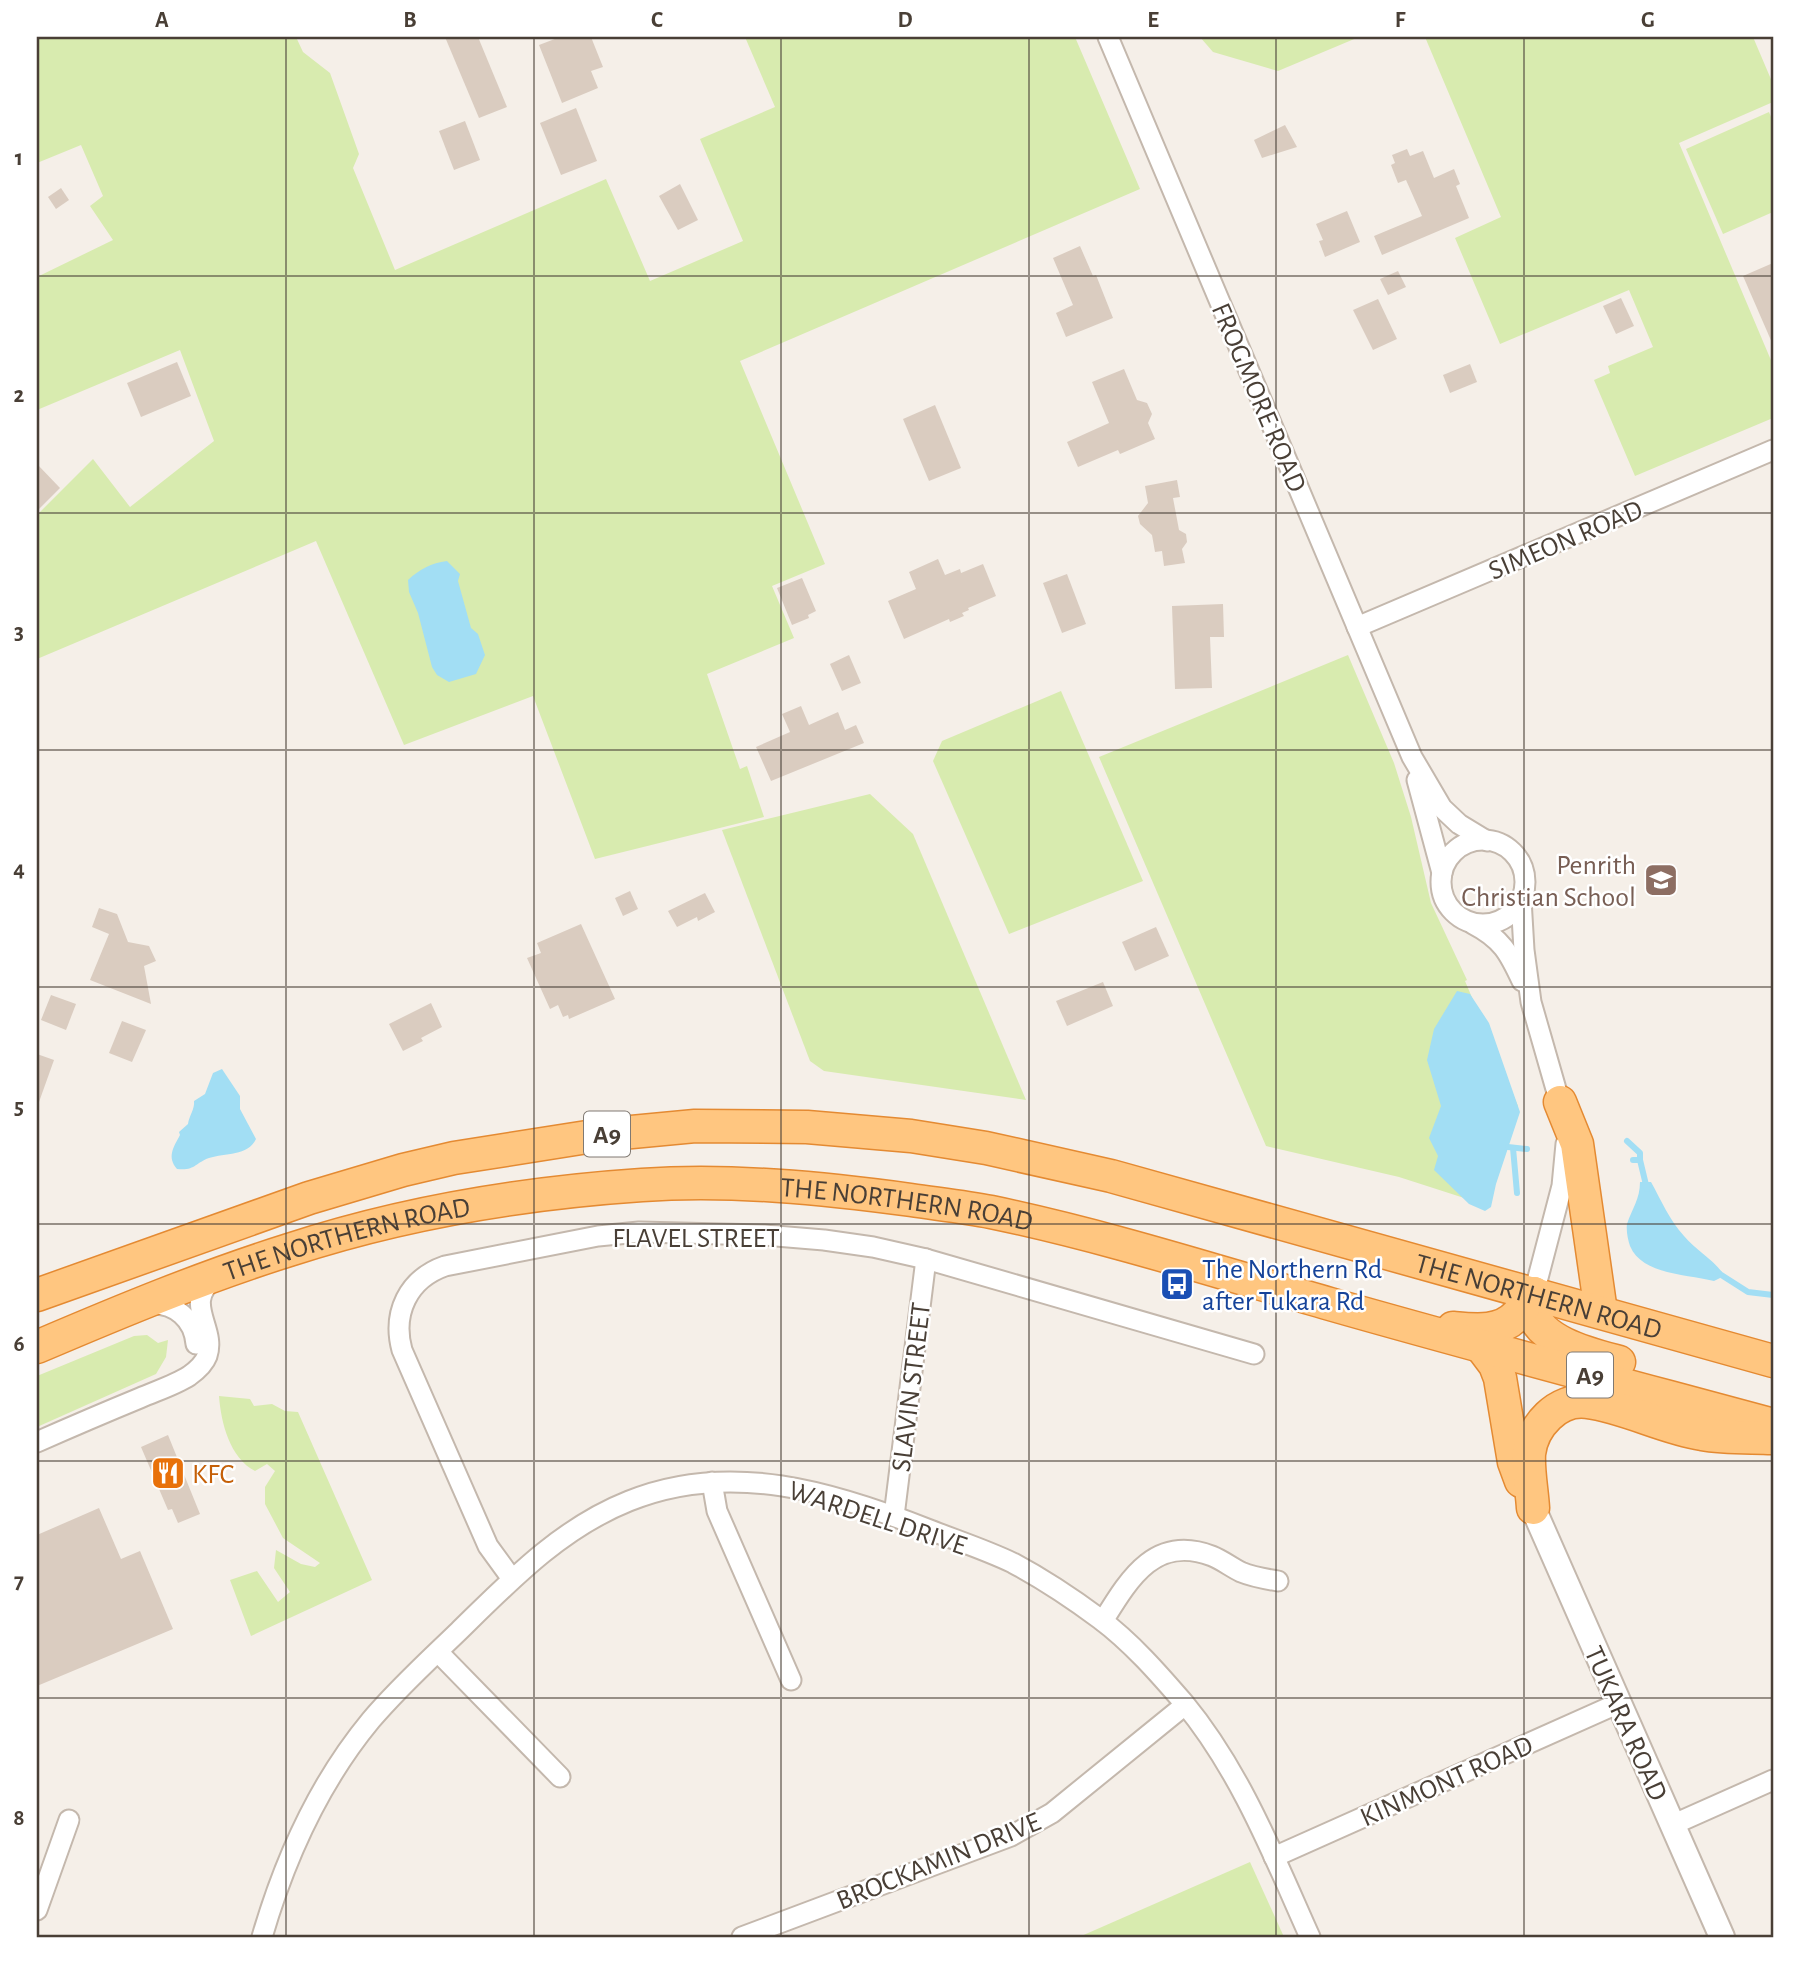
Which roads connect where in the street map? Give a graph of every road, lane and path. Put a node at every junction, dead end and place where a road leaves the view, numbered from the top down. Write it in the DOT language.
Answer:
graph roads {
  1 [pos="1108,37"];
  2 [pos="1773,450"];
  3 [pos="1357,627"];
  4 [pos="1412,757"];
  5 [pos="1487,841"];
  6 [pos="1442,873"];
  7 [pos="1521,899"];
  8 [pos="1471,923"];
  9 [pos="1531,1002"];
  10 [pos="1560,1102"];
  11 [pos="926,1259"];
  12 [pos="225,1272"];
  13 [pos="1534,1293"];
  14 [pos="37,1295"];
  15 [pos="143,1304"];
  16 [pos="1601,1312"];
  17 [pos="1406,1325"];
  18 [pos="1480,1345"];
  19 [pos="37,1347"];
  20 [pos="1254,1354"];
  21 [pos="1773,1361"];
  22 [pos="178,1382"];
  23 [pos="1773,1412"];
  24 [pos="1773,1424"];
  25 [pos="1773,1438"];
  26 [pos="37,1442"];
  27 [pos="712,1482"];
  28 [pos="1533,1508"];
  29 [pos="894,1516"];
  30 [pos="512,1579"];
  31 [pos="1278,1581"];
  32 [pos="1103,1621"];
  33 [pos="438,1652"];
  34 [pos="791,1679"];
  35 [pos="1619,1703"];
  36 [pos="1185,1705"];
  37 [pos="561,1777"];
  38 [pos="1773,1780"];
  39 [pos="69,1820"];
  40 [pos="1672,1825"];
  41 [pos="1274,1857"];
  42 [pos="37,1910"];
  43 [pos="262,1937"];
  44 [pos="742,1937"];
  45 [pos="1310,1937"];
  46 [pos="1722,1937"];
  1 -- 3 [label="street, FROGMORE ROAD"];
  2 -- 3 [label="street, SIMEON ROAD"];
  3 -- 4 [label="street, FROGMORE ROAD"];
  4 -- 5 [label="street, FROGMORE ROAD"];
  4 -- 6 [label="street, FROGMORE ROAD"];
  5 -- 6 [label="street"];
  5 -- 7 [label="street"];
  6 -- 8 [label="street"];
  7 -- 8 [label="street"];
  7 -- 9 [label="street"];
  8 -- 9 [label="street"];
  9 -- 10 [label="street"];
  10 -- 13 [label="street"];
  10 -- 16 [label="highway"];
  11 -- 20 [label="street, FLAVEL STREET"];
  11 -- 29 [label="street, SLAVIN STREET"];
  11 -- 30 [label="street, FLAVEL STREET"];
  12 -- 15 [label="highway, THE NORTHERN ROAD / A9"];
  12 -- 17 [label="highway, THE NORTHERN ROAD / A9"];
  12 -- 22 [label="street"];
  13 -- 14 [label="highway, THE NORTHERN ROAD / A9"];
  13 -- 16 [label="highway, THE NORTHERN ROAD / A9"];
  13 -- 17 [label="highway"];
  13 -- 23 [label="highway"];
  15 -- 19 [label="highway, THE NORTHERN ROAD / A9"];
  15 -- 22 [label="street"];
  16 -- 21 [label="highway, THE NORTHERN ROAD / A9"];
  17 -- 18 [label="highway, THE NORTHERN ROAD / A9"];
  18 -- 24 [label="highway, THE NORTHERN ROAD / A9"];
  18 -- 28 [label="highway"];
  22 -- 26 [label="street"];
  25 -- 28 [label="highway"];
  27 -- 29 [label="street, WARDELL DRIVE"];
  27 -- 30 [label="street, WARDELL DRIVE"];
  27 -- 34 [label="street"];
  28 -- 35 [label="street, TUKARA ROAD"];
  29 -- 32 [label="street, WARDELL DRIVE"];
  30 -- 33 [label="street, WARDELL DRIVE"];
  31 -- 32 [label="street"];
  32 -- 36 [label="street, WARDELL DRIVE"];
  33 -- 37 [label="street"];
  33 -- 43 [label="street, WARDELL DRIVE"];
  35 -- 40 [label="street, TUKARA ROAD"];
  35 -- 41 [label="street, KINMONT ROAD"];
  36 -- 41 [label="street, WARDELL DRIVE"];
  36 -- 44 [label="street, BROCKAMIN DRIVE"];
  38 -- 40 [label="street"];
  39 -- 42 [label="street"];
  40 -- 46 [label="street, TUKARA ROAD"];
  41 -- 45 [label="street, WARDELL DRIVE"];
}
